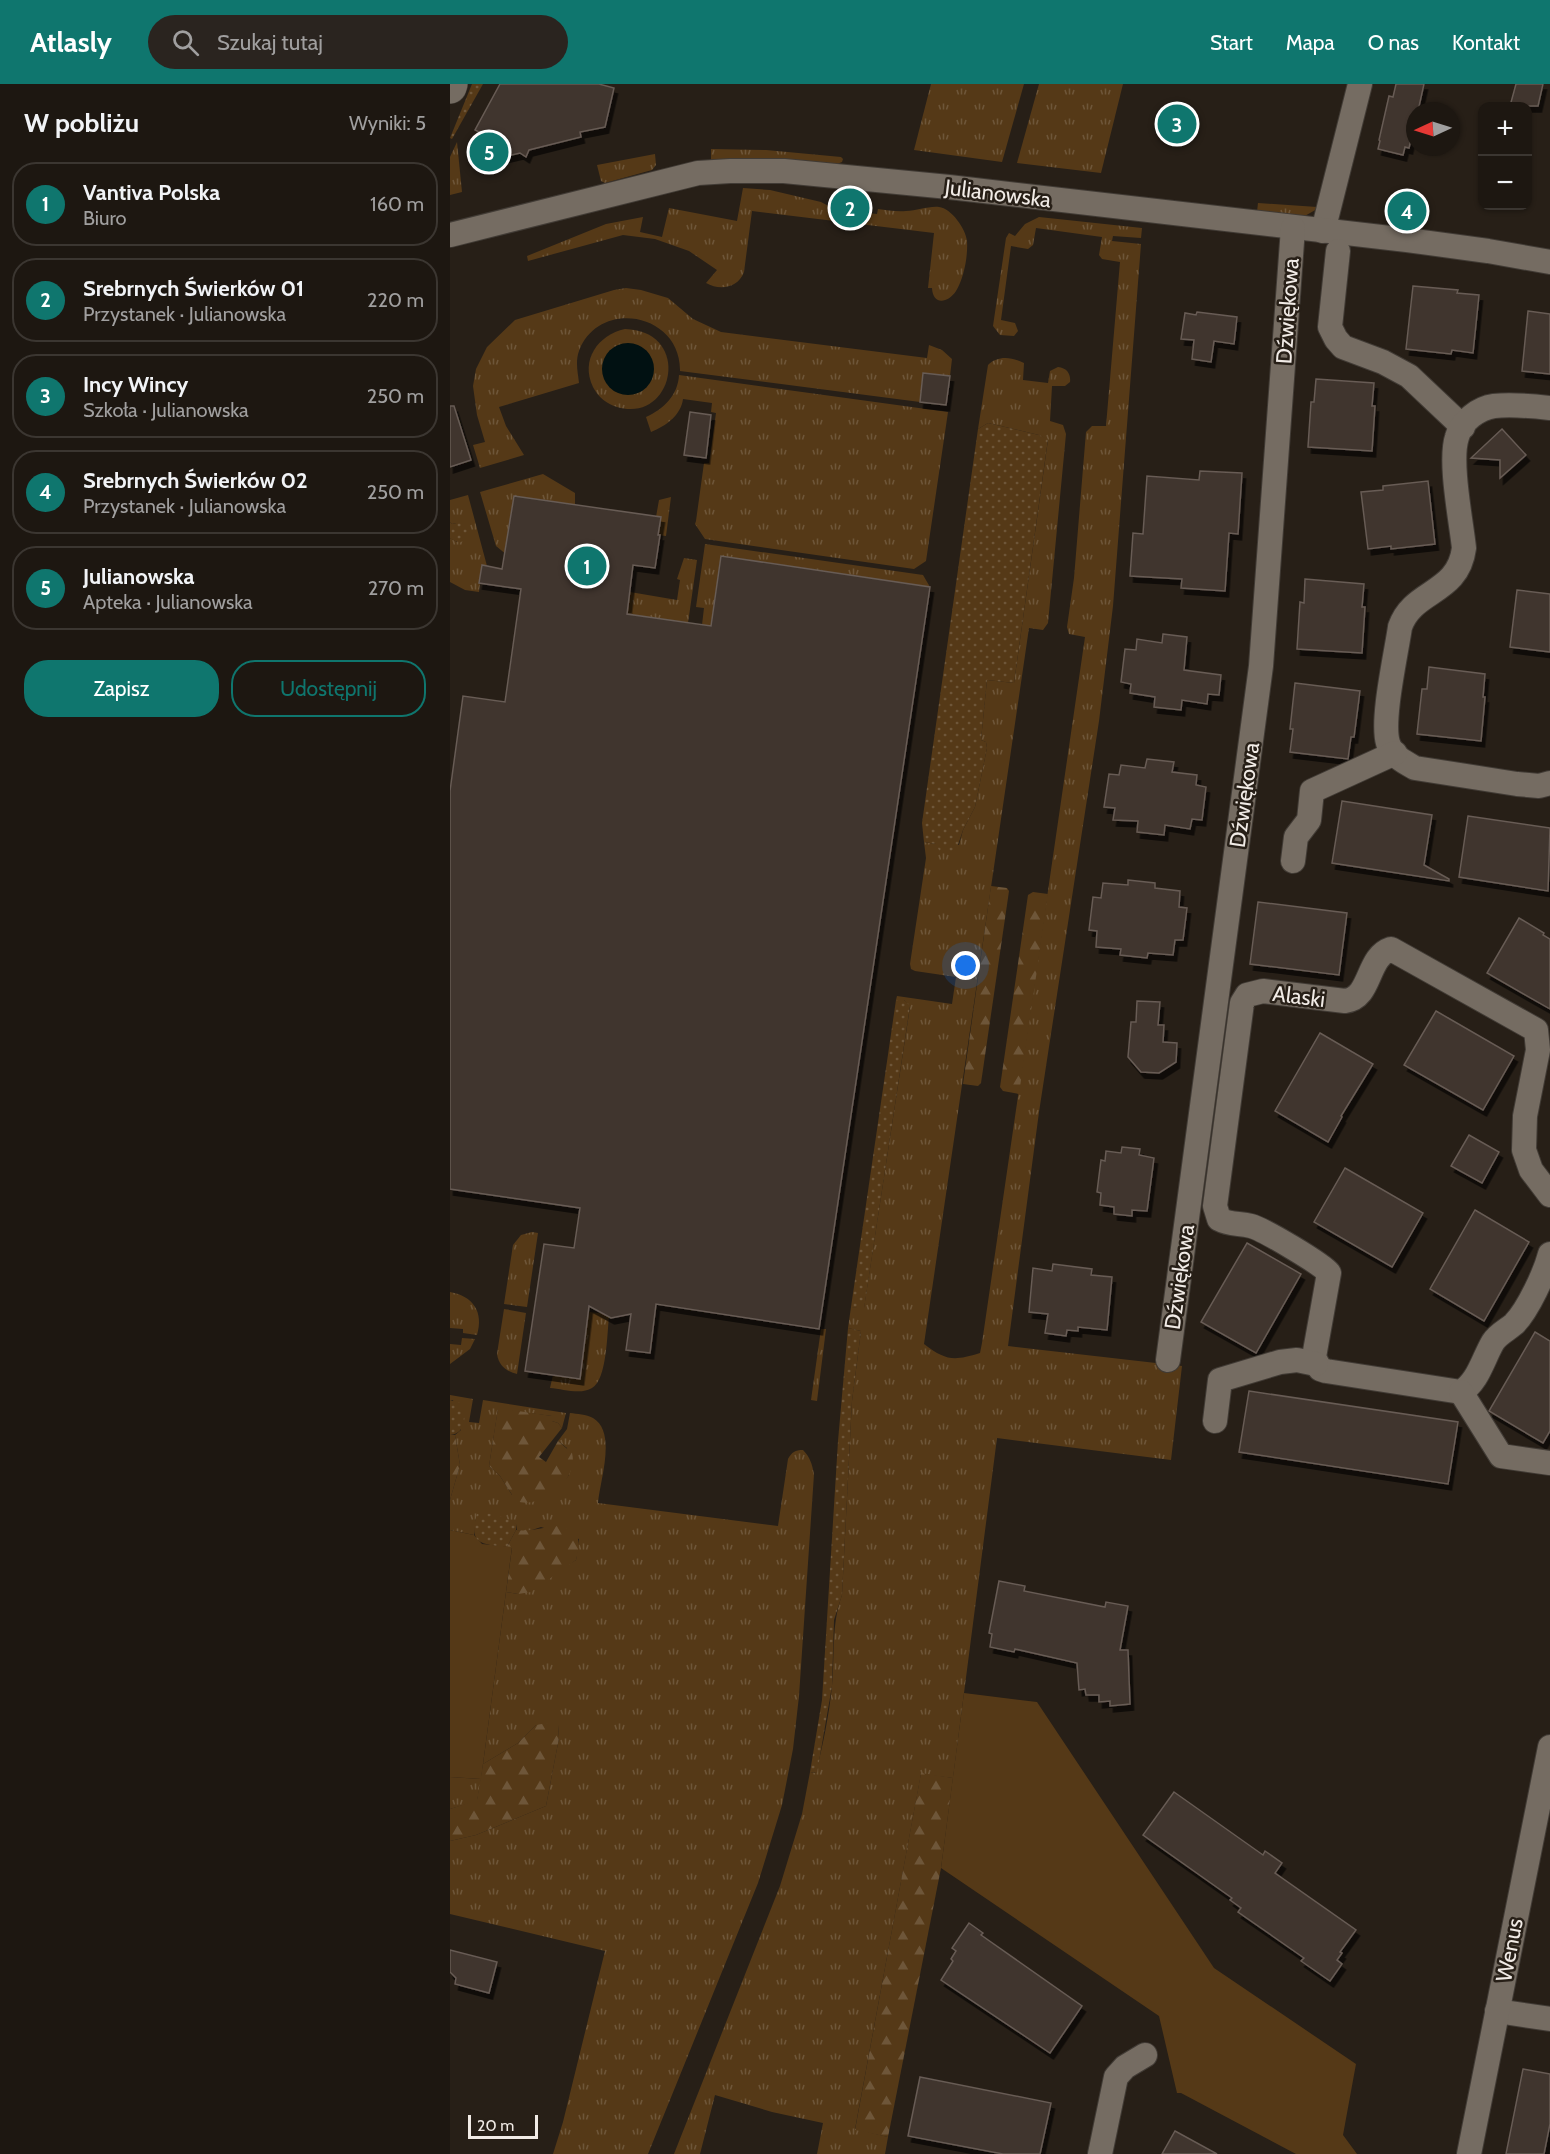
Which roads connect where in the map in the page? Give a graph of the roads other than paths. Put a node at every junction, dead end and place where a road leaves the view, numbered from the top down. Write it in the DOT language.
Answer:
graph roads {
  1 [pos="1360,84"];
  2 [pos="1293,228"];
  3 [pos="1323,231"];
  4 [pos="450,235"];
  5 [pos="1338,251"];
  6 [pos="1550,262"];
  7 [pos="1550,408"];
  8 [pos="1462,427"];
  9 [pos="1395,753"];
  10 [pos="1550,783"];
  11 [pos="1293,861"];
  12 [pos="1550,1195"];
  13 [pos="1550,1254"];
  14 [pos="1168,1360"];
  15 [pos="1316,1364"];
  16 [pos="1461,1392"];
  17 [pos="1215,1421"];
  18 [pos="1550,1463"];
  19 [pos="1550,1747"];
  20 [pos="1497,2011"];
  21 [pos="1550,2019"];
  22 [pos="1145,2055"];
  23 [pos="1100,2154"];
  24 [pos="1469,2154"];
  1 -- 3 [label="street"];
  2 -- 3 [label="street, Julianowska"];
  2 -- 4 [label="street, Julianowska"];
  2 -- 14 [label="street, Dźwiękowa"];
  3 -- 6 [label="street, Julianowska"];
  5 -- 8 [label="street"];
  7 -- 8 [label="street"];
  8 -- 9 [label="street"];
  9 -- 10 [label="street"];
  9 -- 11 [label="street"];
  12 -- 15 [label="street, Alaski"];
  13 -- 16 [label="street"];
  15 -- 16 [label="street"];
  15 -- 17 [label="street"];
  16 -- 18 [label="street"];
  19 -- 20 [label="street, Wenus"];
  20 -- 21 [label="street"];
  20 -- 24 [label="street, Wenus"];
  22 -- 23 [label="street"];
}
